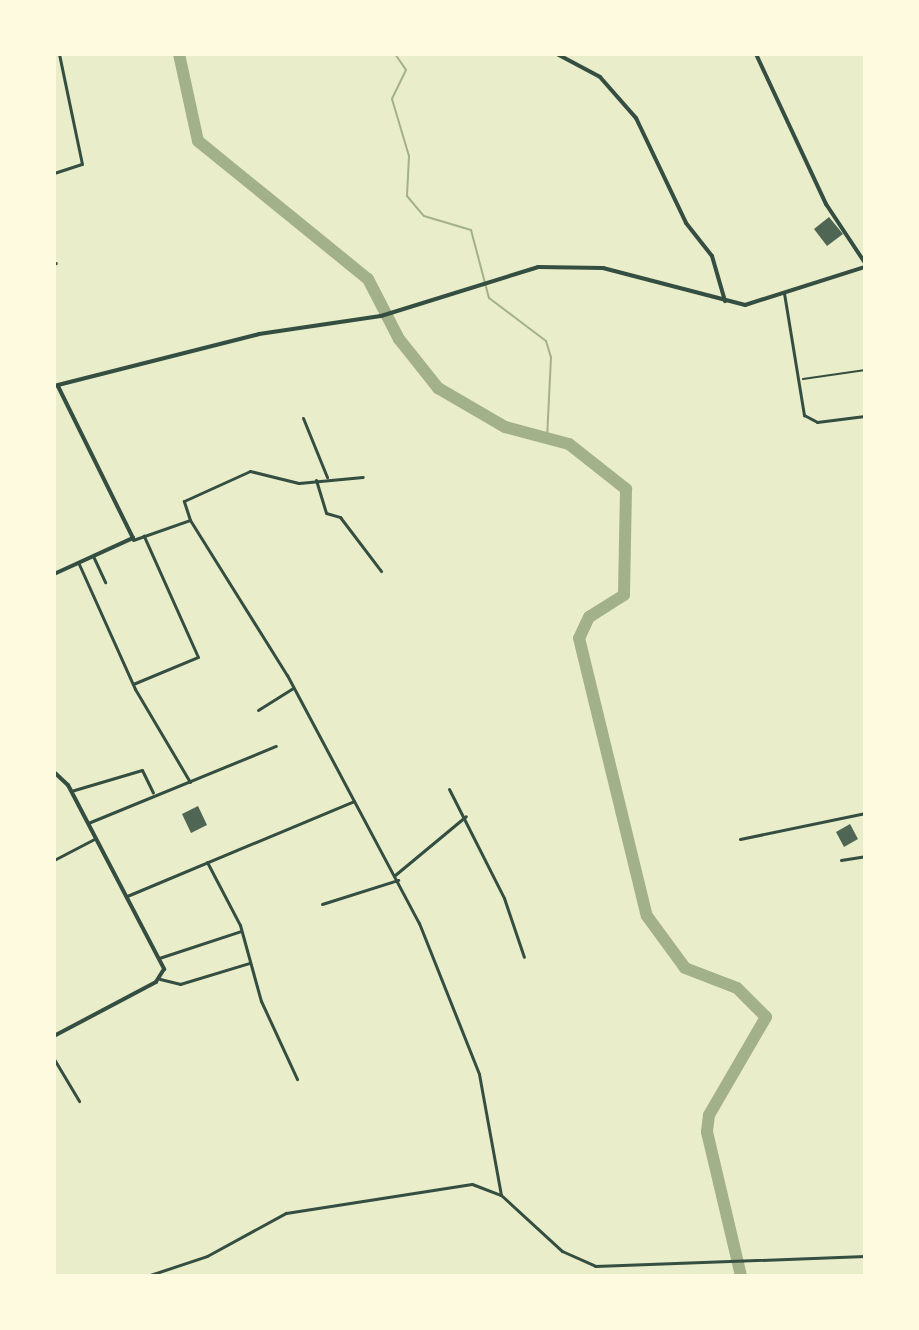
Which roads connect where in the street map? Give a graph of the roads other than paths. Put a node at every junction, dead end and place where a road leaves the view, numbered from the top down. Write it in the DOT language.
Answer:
graph roads {
  1 [pos="59,54"];
  2 [pos="557,54"];
  3 [pos="756,54"];
  4 [pos="54,173"];
  5 [pos="865,265"];
  6 [pos="784,293"];
  7 [pos="725,301"];
  8 [pos="54,379"];
  9 [pos="56,386"];
  10 [pos="865,416"];
  11 [pos="303,418"];
  12 [pos="327,477"];
  13 [pos="363,477"];
  14 [pos="316,480"];
  15 [pos="190,520"];
  16 [pos="144,536"];
  17 [pos="133,540"];
  18 [pos="93,556"];
  19 [pos="78,562"];
  20 [pos="381,571"];
  21 [pos="54,574"];
  22 [pos="105,582"];
  23 [pos="133,684"];
  24 [pos="293,688"];
  25 [pos="258,710"];
  26 [pos="276,746"];
  27 [pos="54,772"];
  28 [pos="190,782"];
  29 [pos="449,789"];
  30 [pos="71,791"];
  31 [pos="153,794"];
  32 [pos="354,801"];
  33 [pos="865,813"];
  34 [pos="466,816"];
  35 [pos="88,823"];
  36 [pos="96,838"];
  37 [pos="740,839"];
  38 [pos="865,856"];
  39 [pos="54,860"];
  40 [pos="841,860"];
  41 [pos="207,862"];
  42 [pos="397,878"];
  43 [pos="127,896"];
  44 [pos="322,904"];
  45 [pos="241,931"];
  46 [pos="524,957"];
  47 [pos="159,958"];
  48 [pos="249,963"];
  49 [pos="160,979"];
  50 [pos="54,1036"];
  51 [pos="54,1059"];
  52 [pos="297,1079"];
  53 [pos="79,1101"];
  54 [pos="501,1195"];
  55 [pos="865,1256"];
  56 [pos="147,1276"];
  1 -- 4 [label="street"];
  2 -- 7 [label="street"];
  3 -- 5 [label="street"];
  5 -- 6 [label="street"];
  6 -- 7 [label="street"];
  6 -- 10 [label="street"];
  7 -- 9 [label="street"];
  8 -- 9 [label="street"];
  9 -- 17 [label="street"];
  11 -- 12 [label="street"];
  12 -- 13 [label="street"];
  12 -- 14 [label="street"];
  14 -- 15 [label="street"];
  14 -- 20 [label="street"];
  15 -- 16 [label="street"];
  15 -- 24 [label="street"];
  16 -- 17 [label="street"];
  16 -- 23 [label="street"];
  17 -- 18 [label="street"];
  18 -- 19 [label="street"];
  18 -- 22 [label="street"];
  19 -- 21 [label="street"];
  19 -- 23 [label="street"];
  23 -- 28 [label="street"];
  24 -- 25 [label="street"];
  24 -- 32 [label="street"];
  26 -- 28 [label="street"];
  27 -- 30 [label="street"];
  28 -- 31 [label="street"];
  29 -- 34 [label="street"];
  30 -- 31 [label="street"];
  30 -- 35 [label="street"];
  31 -- 35 [label="street"];
  32 -- 41 [label="street"];
  32 -- 42 [label="street"];
  33 -- 37 [label="street"];
  34 -- 42 [label="street"];
  34 -- 46 [label="street"];
  35 -- 36 [label="street"];
  36 -- 39 [label="street"];
  36 -- 43 [label="street"];
  38 -- 40 [label="street"];
  41 -- 43 [label="street"];
  41 -- 45 [label="street"];
  42 -- 44 [label="street"];
  42 -- 54 [label="street"];
  43 -- 47 [label="street"];
  45 -- 47 [label="street"];
  45 -- 48 [label="street"];
  47 -- 49 [label="street"];
  48 -- 49 [label="street"];
  48 -- 52 [label="street"];
  49 -- 50 [label="street"];
  51 -- 53 [label="street"];
  54 -- 55 [label="street"];
  54 -- 56 [label="street"];
}
